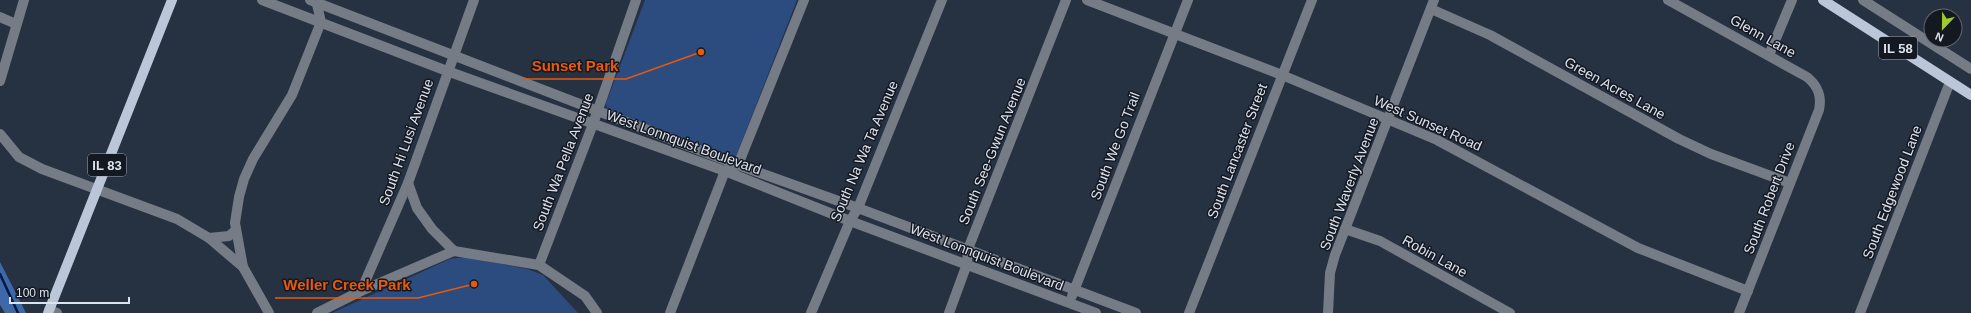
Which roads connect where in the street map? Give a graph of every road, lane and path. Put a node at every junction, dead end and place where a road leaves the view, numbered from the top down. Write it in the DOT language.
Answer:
graph roads {
  1 [pos="24,0"];
  2 [pos="172,0"];
  3 [pos="262,0"];
  4 [pos="474,0"];
  5 [pos="636,0"];
  6 [pos="804,0"];
  7 [pos="942,0"];
  8 [pos="1066,0"];
  9 [pos="1088,0"];
  10 [pos="1188,0"];
  11 [pos="1312,0"];
  12 [pos="1668,0"];
  13 [pos="1792,0"];
  14 [pos="1823,0"];
  15 [pos="1863,0"];
  16 [pos="313,1"];
  17 [pos="1433,5"];
  18 [pos="0,17"];
  19 [pos="321,22"];
  20 [pos="16,24"];
  21 [pos="1175,33"];
  22 [pos="453,54"];
  23 [pos="1769,55"];
  24 [pos="1971,69"];
  25 [pos="447,71"];
  26 [pos="1282,75"];
  27 [pos="0,81"];
  28 [pos="1950,82"];
  29 [pos="1819,91"];
  30 [pos="1971,95"];
  31 [pos="598,111"];
  32 [pos="1388,120"];
  33 [pos="593,124"];
  34 [pos="0,134"];
  35 [pos="738,165"];
  36 [pos="725,171"];
  37 [pos="408,183"];
  38 [pos="1790,183"];
  39 [pos="97,189"];
  40 [pos="858,208"];
  41 [pos="850,221"];
  42 [pos="1345,229"];
  43 [pos="236,230"];
  44 [pos="209,238"];
  45 [pos="968,249"];
  46 [pos="454,251"];
  47 [pos="967,264"];
  48 [pos="539,265"];
  49 [pos="243,267"];
  50 [pos="1074,290"];
  51 [pos="361,291"];
  52 [pos="1748,292"];
  53 [pos="1069,303"];
  54 [pos="52,312"];
  55 [pos="269,313"];
  56 [pos="317,313"];
  57 [pos="597,313"];
  58 [pos="670,313"];
  59 [pos="811,313"];
  60 [pos="949,313"];
  61 [pos="1096,313"];
  62 [pos="1136,313"];
  63 [pos="1189,313"];
  64 [pos="1328,313"];
  65 [pos="1510,313"];
  66 [pos="1739,313"];
  67 [pos="1860,313"];
  1 -- 20 [label="street"];
  2 -- 39 [label="main road, IL 83"];
  3 -- 19 [label="street, West Lonnquist Boulevard"];
  4 -- 22 [label="street, South Hi Lusi Avenue"];
  5 -- 31 [label="street, South Wa Pella Avenue"];
  6 -- 35 [label="street"];
  7 -- 40 [label="street, South Na Wa Ta Avenue"];
  8 -- 45 [label="street, South See-Gwun Avenue"];
  9 -- 21 [label="street, West Sunset Road"];
  10 -- 21 [label="street, South We Go Trail"];
  11 -- 26 [label="street, South Lancaster Street"];
  12 -- 23 [label="street, Glenn Lane"];
  13 -- 23 [label="street"];
  14 -- 28 [label="main road, IL 58"];
  15 -- 24 [label="street"];
  16 -- 19 [label="street"];
  16 -- 22 [label="street, West Lonnquist Boulevard"];
  17 -- 32 [label="street, South Waverly Avenue"];
  17 -- 38 [label="street, Green Acres Lane"];
  18 -- 20 [label="street"];
  19 -- 25 [label="street, West Lonnquist Boulevard"];
  19 -- 43 [label="street"];
  20 -- 27 [label="street"];
  21 -- 26 [label="street, West Sunset Road"];
  21 -- 50 [label="street, South We Go Trail"];
  22 -- 25 [label="street, South Hi Lusi Avenue"];
  22 -- 31 [label="street, West Lonnquist Boulevard"];
  23 -- 29 [label="street, Glenn Lane"];
  25 -- 33 [label="street, West Lonnquist Boulevard"];
  25 -- 37 [label="street, South Hi Lusi Avenue"];
  26 -- 32 [label="street, West Sunset Road"];
  26 -- 63 [label="street, South Lancaster Street"];
  28 -- 30 [label="main road, IL 58"];
  28 -- 67 [label="street, South Edgewood Lane"];
  29 -- 38 [label="street, South Robert Drive"];
  31 -- 33 [label="street, South Wa Pella Avenue"];
  31 -- 35 [label="street, West Lonnquist Boulevard"];
  32 -- 42 [label="street, South Waverly Avenue"];
  32 -- 52 [label="street, West Sunset Road"];
  33 -- 36 [label="street, West Lonnquist Boulevard"];
  33 -- 48 [label="street, South Wa Pella Avenue"];
  34 -- 39 [label="street"];
  35 -- 36 [label="street"];
  35 -- 40 [label="street, West Lonnquist Boulevard"];
  36 -- 41 [label="street, West Lonnquist Boulevard"];
  36 -- 58 [label="street"];
  37 -- 46 [label="street"];
  37 -- 51 [label="street, South Hi Lusi Avenue"];
  38 -- 52 [label="street, South Robert Drive"];
  39 -- 44 [label="street"];
  39 -- 54 [label="main road, IL 83"];
  40 -- 41 [label="street, South Na Wa Ta Avenue"];
  40 -- 45 [label="street, West Lonnquist Boulevard"];
  41 -- 47 [label="street, West Lonnquist Boulevard"];
  41 -- 59 [label="street, South Na Wa Ta Avenue"];
  42 -- 64 [label="street, South Waverly Avenue"];
  42 -- 65 [label="street, Robin Lane"];
  43 -- 44 [label="street"];
  43 -- 49 [label="street"];
  44 -- 49 [label="street"];
  45 -- 47 [label="street, South See-Gwun Avenue"];
  45 -- 50 [label="street, West Lonnquist Boulevard"];
  46 -- 48 [label="street"];
  46 -- 51 [label="street"];
  47 -- 53 [label="street, West Lonnquist Boulevard"];
  47 -- 60 [label="street, South See-Gwun Avenue"];
  48 -- 57 [label="street"];
  49 -- 55 [label="street"];
  50 -- 53 [label="street, South We Go Trail"];
  50 -- 62 [label="street, West Lonnquist Boulevard"];
  51 -- 56 [label="street"];
  52 -- 66 [label="street, South Robert Drive"];
  53 -- 61 [label="street, West Lonnquist Boulevard"];
}
